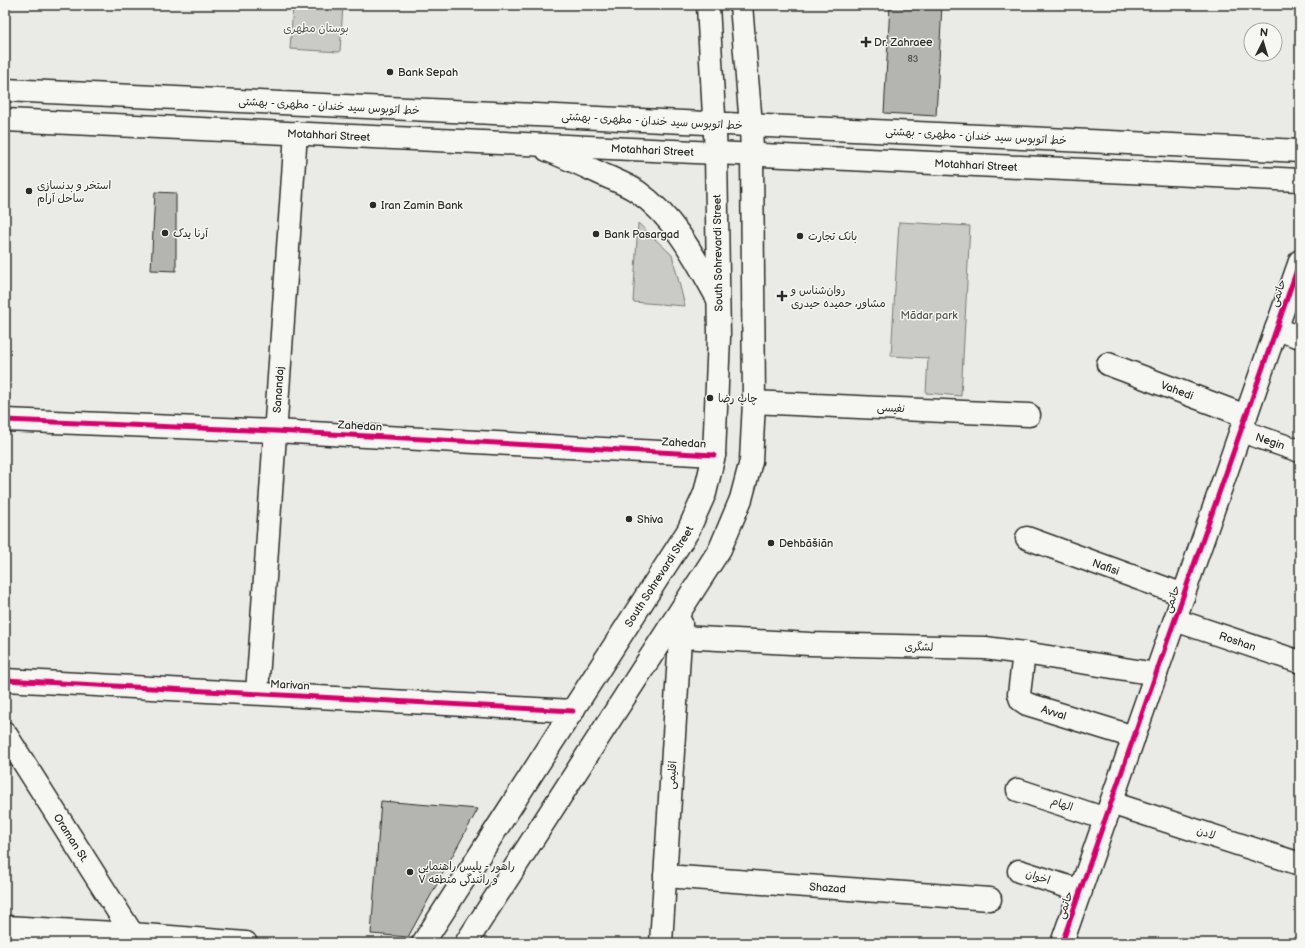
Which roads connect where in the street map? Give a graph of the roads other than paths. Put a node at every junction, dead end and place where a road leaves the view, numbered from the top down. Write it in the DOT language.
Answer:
graph roads {
  1 [pos="708,5"];
  2 [pos="741,5"];
  3 [pos="5,90"];
  4 [pos="5,120"];
  5 [pos="715,124"];
  6 [pos="751,125"];
  7 [pos="296,133"];
  8 [pos="535,144"];
  9 [pos="1300,151"];
  10 [pos="716,153"];
  11 [pos="752,154"];
  12 [pos="1300,180"];
  13 [pos="1300,261"];
  14 [pos="719,302"];
  15 [pos="1276,329"];
  16 [pos="1300,337"];
  17 [pos="1108,364"];
  18 [pos="754,402"];
  19 [pos="1029,415"];
  20 [pos="5,420"];
  21 [pos="1243,424"];
  22 [pos="275,431"];
  23 [pos="1300,451"];
  24 [pos="714,454"];
  25 [pos="1027,538"];
  26 [pos="1184,595"];
  27 [pos="682,607"];
  28 [pos="1175,620"];
  29 [pos="680,637"];
  30 [pos="1024,653"];
  31 [pos="1300,662"];
  32 [pos="1156,674"];
  33 [pos="5,680"];
  34 [pos="257,694"];
  35 [pos="573,710"];
  36 [pos="603,729"];
  37 [pos="5,733"];
  38 [pos="1134,737"];
  39 [pos="1018,790"];
  40 [pos="1108,811"];
  41 [pos="1300,864"];
  42 [pos="1019,871"];
  43 [pos="665,876"];
  44 [pos="1080,891"];
  45 [pos="990,899"];
  46 [pos="5,927"];
  47 [pos="135,938"];
  48 [pos="246,943"];
  49 [pos="423,943"];
  50 [pos="466,943"];
  51 [pos="661,943"];
  52 [pos="1062,943"];
  1 -- 5 [label="street, South Sohrevardi Street"];
  2 -- 6 [label="street"];
  3 -- 5 [label="street, خط اتوبوس سید خندان - مطهری - بهشتی"];
  4 -- 7 [label="street, Motahhari Street"];
  5 -- 6 [label="street, خط اتوبوس سید خندان - مطهری - بهشتی"];
  5 -- 10 [label="street, South Sohrevardi Street"];
  6 -- 9 [label="street, خط اتوبوس سید خندان - مطهری - بهشتی"];
  6 -- 11 [label="street"];
  7 -- 8 [label="street, Motahhari Street"];
  7 -- 22 [label="street, Sanandaj"];
  8 -- 10 [label="street, Motahhari Street"];
  8 -- 14 [label="street"];
  10 -- 11 [label="street, Motahhari Street"];
  10 -- 14 [label="street, South Sohrevardi Street"];
  11 -- 12 [label="street, Motahhari Street"];
  11 -- 18 [label="street"];
  13 -- 15 [label="street, حاتمی"];
  14 -- 24 [label="street, South Sohrevardi Street"];
  15 -- 16 [label="street"];
  15 -- 21 [label="street, حاتمی"];
  17 -- 21 [label="street, Vahedi"];
  18 -- 19 [label="street, نفیسی"];
  18 -- 27 [label="street"];
  20 -- 22 [label="street, Zahedan"];
  21 -- 23 [label="street, Negin"];
  21 -- 26 [label="street, حاتمی"];
  22 -- 24 [label="street, Zahedan"];
  22 -- 34 [label="street, Sanandaj"];
  24 -- 35 [label="street, South Sohrevardi Street"];
  25 -- 26 [label="street, Nafisi"];
  26 -- 28 [label="street, حاتمی"];
  27 -- 29 [label="street, اقلیمی"];
  27 -- 36 [label="street"];
  28 -- 31 [label="street, Roshan"];
  28 -- 32 [label="street, حاتمی"];
  29 -- 30 [label="street, لشگری"];
  29 -- 43 [label="street, اقلیمی"];
  30 -- 32 [label="street, لشگری"];
  30 -- 38 [label="street, Avval"];
  32 -- 38 [label="street, حاتمی"];
  33 -- 34 [label="street, Marivan"];
  34 -- 35 [label="street, Marivan"];
  35 -- 36 [label="street"];
  35 -- 49 [label="street, South Sohrevardi Street"];
  36 -- 50 [label="street"];
  37 -- 47 [label="street, Oraman St."];
  38 -- 40 [label="street, حاتمی"];
  39 -- 40 [label="street, الهام"];
  40 -- 41 [label="street, لادن"];
  40 -- 44 [label="street, حاتمی"];
  42 -- 44 [label="street, اخوان"];
  43 -- 45 [label="street, Shazad"];
  43 -- 51 [label="street, اقلیمی"];
  44 -- 52 [label="street, حاتمی"];
  46 -- 47 [label="street"];
  47 -- 48 [label="street"];
}
